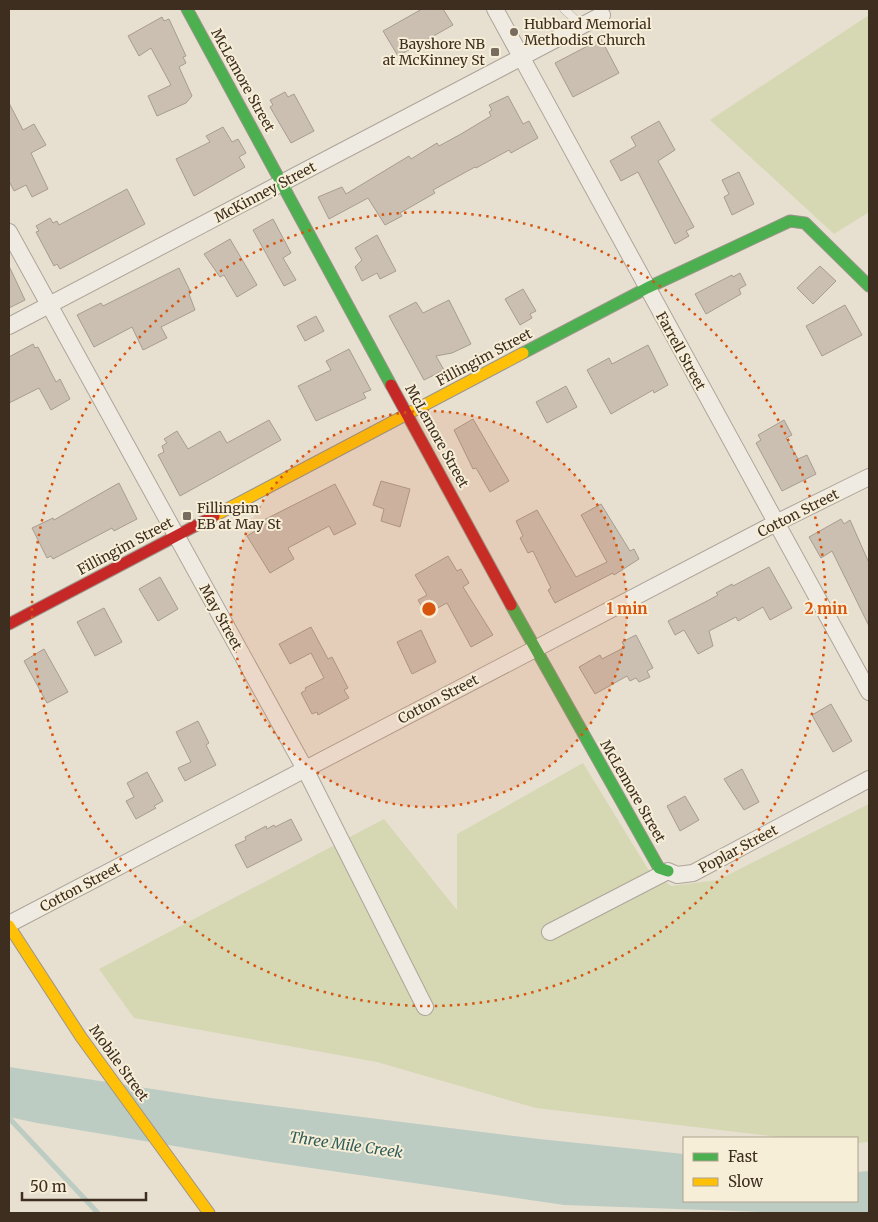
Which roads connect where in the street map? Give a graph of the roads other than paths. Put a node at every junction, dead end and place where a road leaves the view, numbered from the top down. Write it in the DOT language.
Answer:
graph roads {
  1 [pos="188,9"];
  2 [pos="495,9"];
  3 [pos="564,9"];
  4 [pos="602,15"];
  5 [pos="582,26"];
  6 [pos="522,58"];
  7 [pos="282,183"];
  8 [pos="9,232"];
  9 [pos="869,286"];
  10 [pos="647,288"];
  11 [pos="49,305"];
  12 [pos="9,326"];
  13 [pos="408,414"];
  14 [pos="869,477"];
  15 [pos="776,523"];
  16 [pos="176,536"];
  17 [pos="9,624"];
  18 [pos="535,649"];
  19 [pos="869,692"];
  20 [pos="305,769"];
  21 [pos="869,779"];
  22 [pos="668,871"];
  23 [pos="9,925"];
  24 [pos="550,932"];
  25 [pos="425,1007"];
  26 [pos="209,1213"];
  1 -- 7 [label="street, McLemore Street"];
  2 -- 6 [label="street, Farrell Street"];
  3 -- 5 [label="lane"];
  4 -- 5 [label="street, McKinney Street"];
  5 -- 6 [label="street, McKinney Street"];
  6 -- 7 [label="street, McKinney Street"];
  6 -- 10 [label="street, Farrell Street"];
  7 -- 11 [label="street, McKinney Street"];
  7 -- 13 [label="street, McLemore Street"];
  8 -- 11 [label="street, May Street"];
  9 -- 10 [label="street, Fillingim Street"];
  10 -- 13 [label="street, Fillingim Street"];
  10 -- 15 [label="street, Farrell Street"];
  11 -- 12 [label="street, McKinney Street"];
  11 -- 16 [label="street, May Street"];
  13 -- 16 [label="street, Fillingim Street"];
  13 -- 18 [label="street, McLemore Street"];
  14 -- 15 [label="street, Cotton Street"];
  15 -- 18 [label="street, Cotton Street"];
  15 -- 19 [label="street, Farrell Street"];
  16 -- 17 [label="street, Fillingim Street"];
  16 -- 20 [label="street, May Street"];
  18 -- 20 [label="street, Cotton Street"];
  18 -- 22 [label="street, McLemore Street"];
  20 -- 23 [label="street, Cotton Street"];
  20 -- 25 [label="street, May Street"];
  21 -- 22 [label="street, Poplar Street"];
  22 -- 24 [label="street"];
  23 -- 26 [label="street, Mobile Street"];
}
